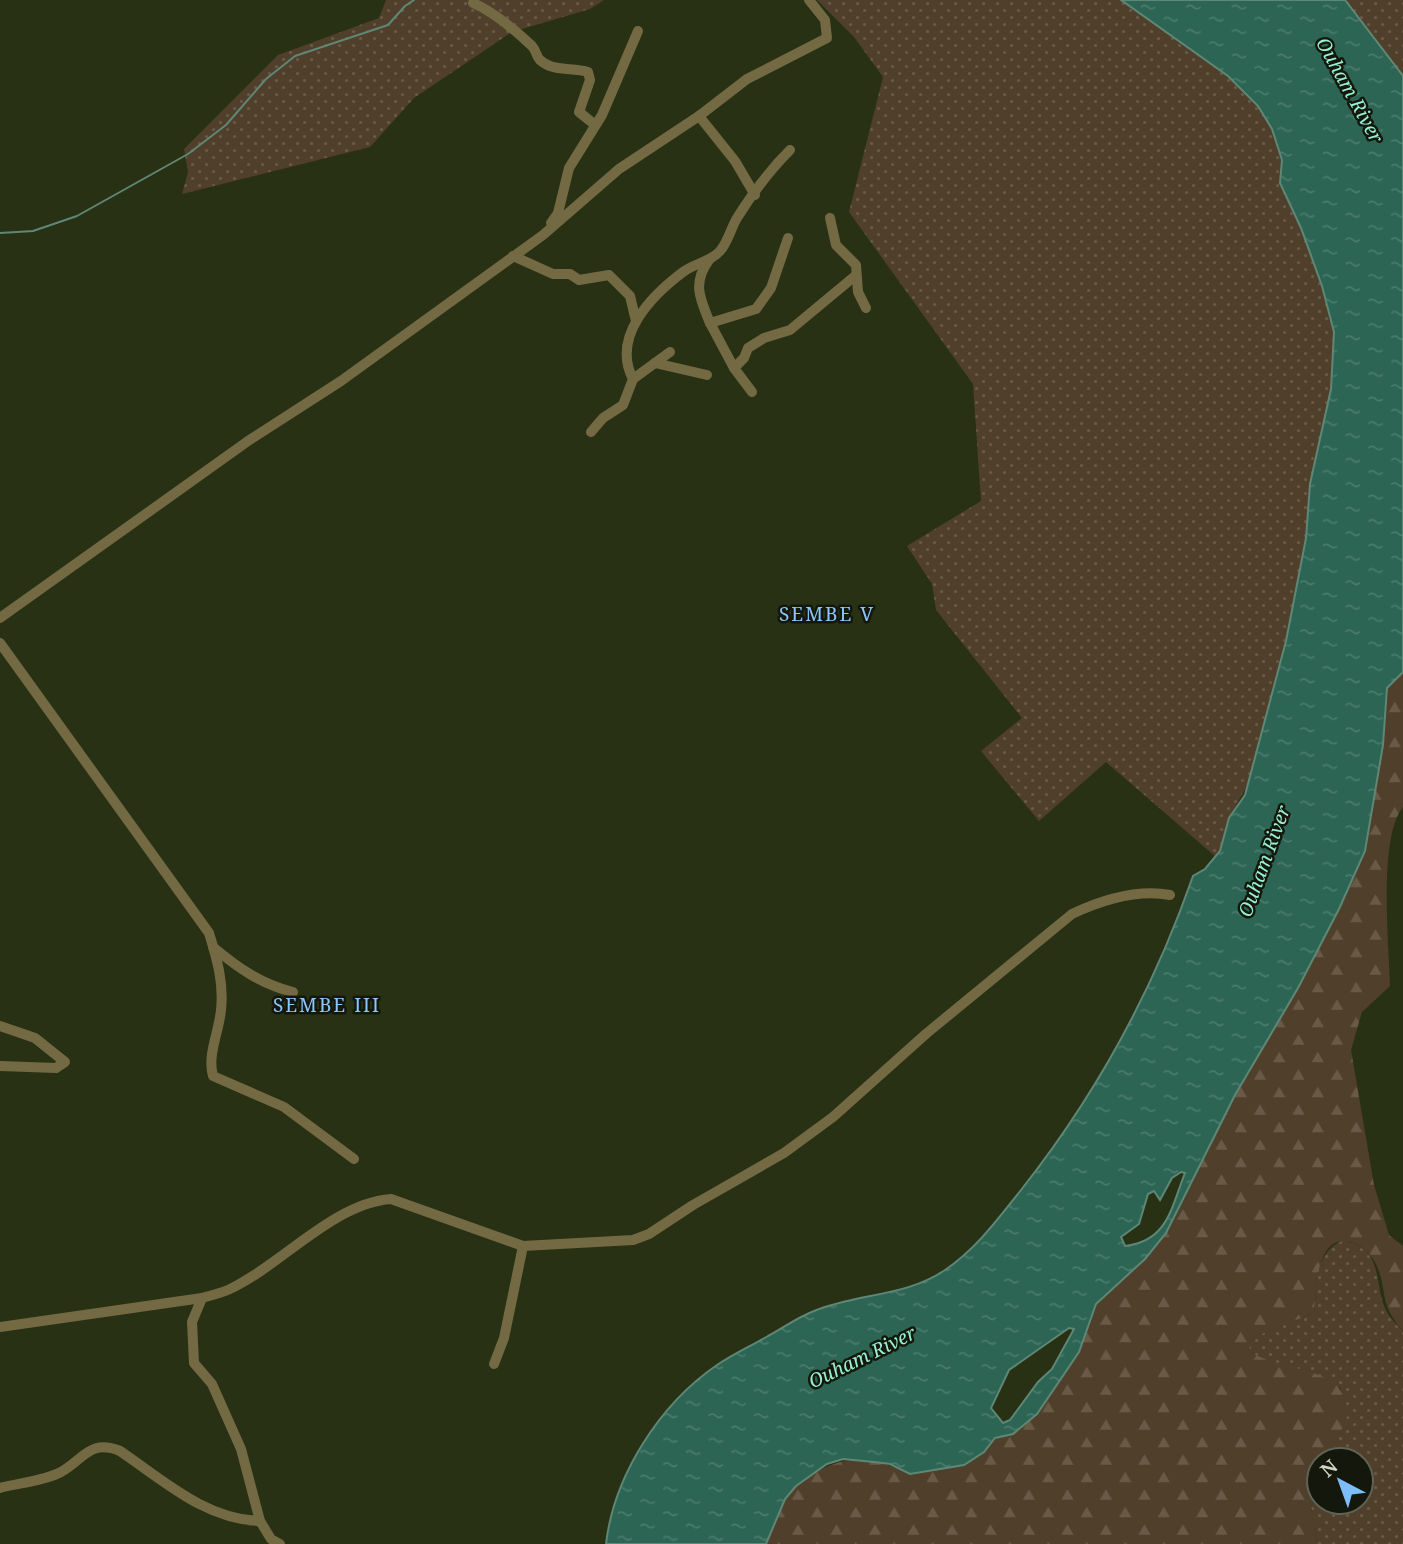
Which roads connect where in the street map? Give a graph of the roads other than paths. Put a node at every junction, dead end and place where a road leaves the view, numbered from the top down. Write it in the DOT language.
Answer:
graph roads {
  1 [pos="809,0"];
  2 [pos="473,1"];
  3 [pos="638,31"];
  4 [pos="699,116"];
  5 [pos="594,124"];
  6 [pos="790,150"];
  7 [pos="755,195"];
  8 [pos="830,218"];
  9 [pos="543,235"];
  10 [pos="788,238"];
  11 [pos="513,256"];
  12 [pos="713,256"];
  13 [pos="855,276"];
  14 [pos="866,308"];
  15 [pos="636,321"];
  16 [pos="710,323"];
  17 [pos="670,352"];
  18 [pos="655,363"];
  19 [pos="734,369"];
  20 [pos="707,375"];
  21 [pos="633,379"];
  22 [pos="752,393"];
  23 [pos="592,432"];
  24 [pos="0,618"];
  25 [pos="0,643"];
  26 [pos="1170,895"];
  27 [pos="213,947"];
  28 [pos="293,992"];
  29 [pos="0,1026"];
  30 [pos="0,1066"];
  31 [pos="354,1159"];
  32 [pos="523,1246"];
  33 [pos="202,1298"];
  34 [pos="0,1327"];
  35 [pos="494,1364"];
  36 [pos="0,1488"];
  37 [pos="260,1521"];
  38 [pos="280,1544"];
  1 -- 4 [label="street"];
  2 -- 5 [label="street"];
  3 -- 5 [label="street"];
  4 -- 7 [label="street"];
  4 -- 9 [label="street"];
  5 -- 9 [label="street"];
  6 -- 7 [label="street"];
  7 -- 12 [label="street"];
  8 -- 13 [label="street"];
  9 -- 11 [label="street"];
  10 -- 16 [label="street"];
  11 -- 15 [label="street"];
  11 -- 24 [label="street"];
  12 -- 15 [label="street"];
  12 -- 16 [label="street"];
  13 -- 14 [label="street"];
  13 -- 19 [label="street"];
  15 -- 21 [label="street"];
  16 -- 19 [label="street"];
  17 -- 18 [label="street"];
  18 -- 20 [label="street"];
  18 -- 21 [label="street"];
  19 -- 22 [label="street"];
  21 -- 23 [label="street"];
  25 -- 27 [label="street"];
  26 -- 32 [label="street"];
  27 -- 28 [label="street"];
  27 -- 31 [label="street"];
  29 -- 30 [label="street"];
  32 -- 33 [label="street"];
  32 -- 35 [label="street"];
  33 -- 34 [label="street"];
  33 -- 37 [label="street"];
  36 -- 37 [label="street"];
  37 -- 38 [label="street"];
}
